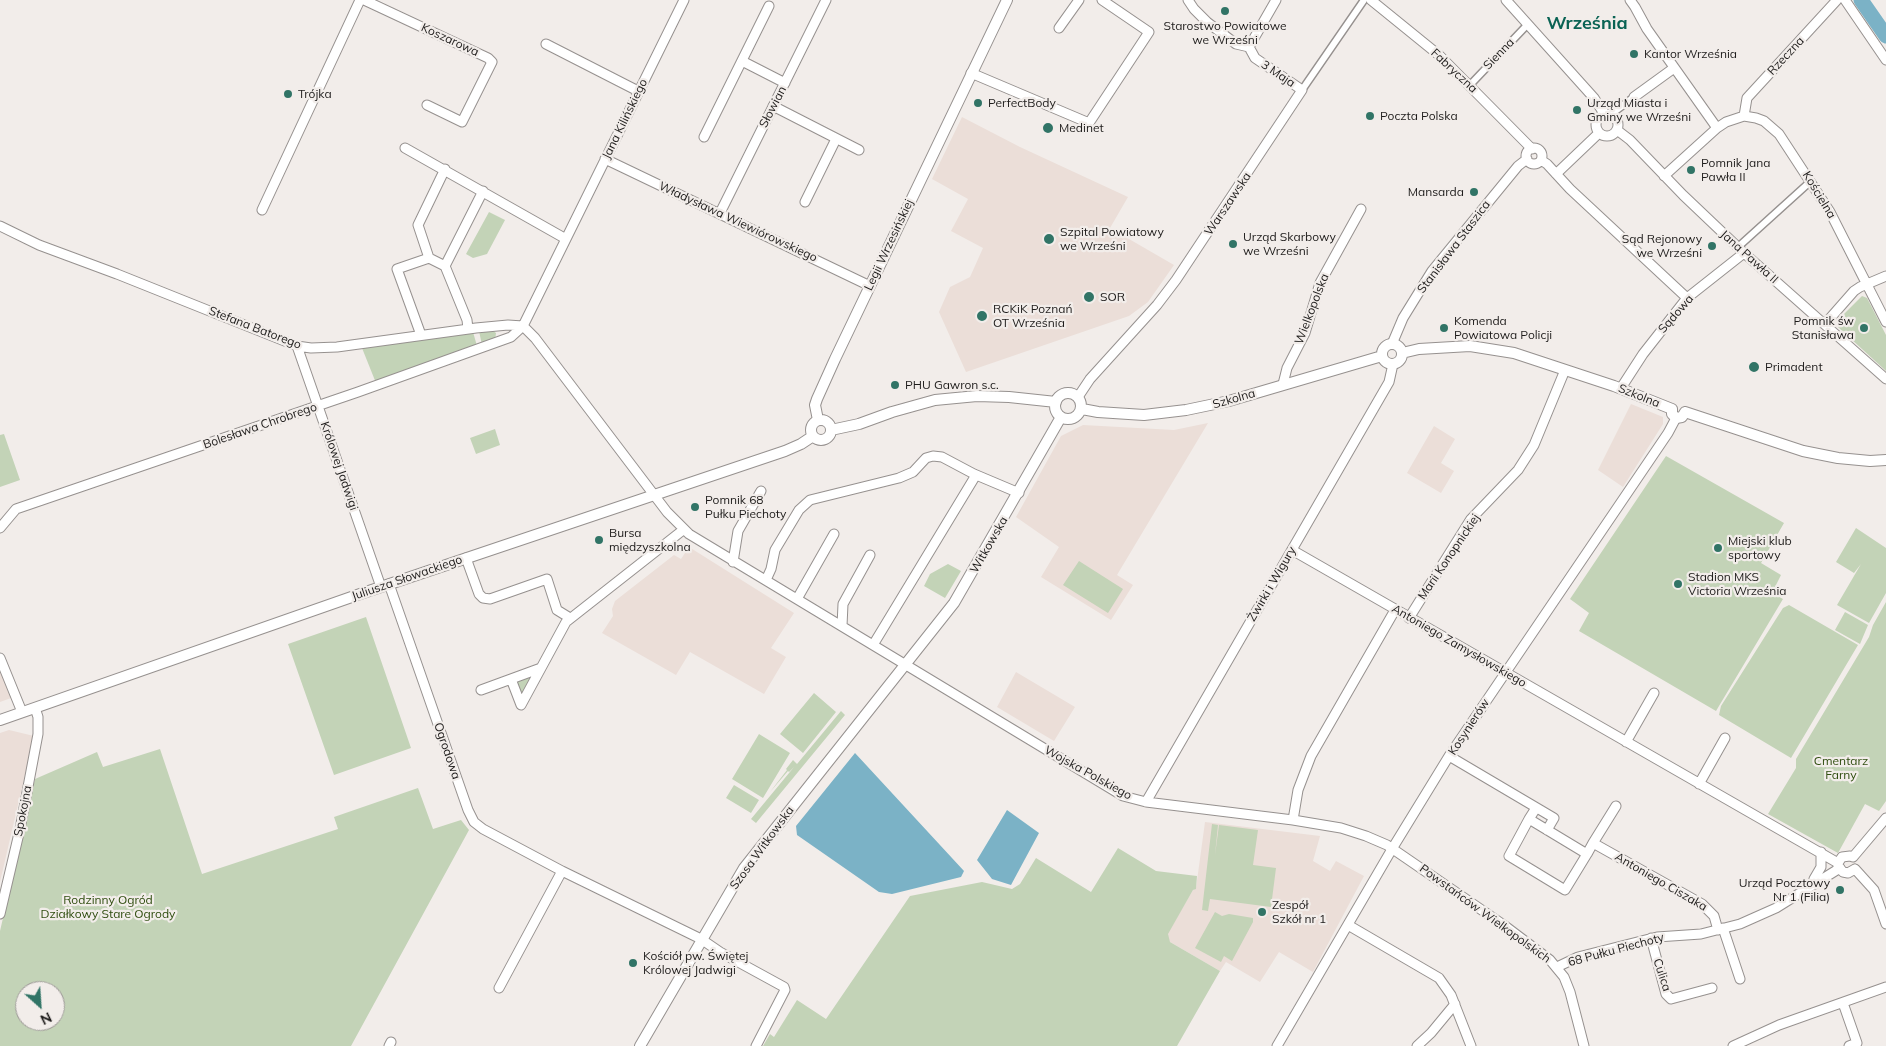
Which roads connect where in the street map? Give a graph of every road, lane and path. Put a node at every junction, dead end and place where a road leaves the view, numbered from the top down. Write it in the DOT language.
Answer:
graph roads {
  1 [pos="362,0"];
  2 [pos="684,0"];
  3 [pos="826,0"];
  4 [pos="1007,0"];
  5 [pos="1079,0"];
  6 [pos="1102,0"];
  7 [pos="1188,0"];
  8 [pos="1276,0"];
  9 [pos="1364,0"];
  10 [pos="1370,0"];
  11 [pos="1506,0"];
  12 [pos="1630,0"];
  13 [pos="1837,0"];
  14 [pos="1845,0"];
  15 [pos="769,6"];
  16 [pos="1528,24"];
  17 [pos="1059,28"];
  18 [pos="546,44"];
  19 [pos="1249,47"];
  20 [pos="1886,60"];
  21 [pos="742,61"];
  22 [pos="1674,68"];
  23 [pos="971,73"];
  24 [pos="785,83"];
  25 [pos="1470,84"];
  26 [pos="1302,90"];
  27 [pos="638,91"];
  28 [pos="1634,97"];
  29 [pos="427,105"];
  30 [pos="773,106"];
  31 [pos="1608,115"];
  32 [pos="1744,116"];
  33 [pos="1717,128"];
  34 [pos="1617,130"];
  35 [pos="1599,133"];
  36 [pos="704,137"];
  37 [pos="836,139"];
  38 [pos="406,148"];
  39 [pos="1532,149"];
  40 [pos="859,150"];
  41 [pos="1527,159"];
  42 [pos="605,160"];
  43 [pos="1541,160"];
  44 [pos="445,169"];
  45 [pos="1556,174"];
  46 [pos="1664,176"];
  47 [pos="1811,181"];
  48 [pos="483,191"];
  49 [pos="805,202"];
  50 [pos="1361,209"];
  51 [pos="262,210"];
  52 [pos="720,213"];
  53 [pos="0,226"];
  54 [pos="566,239"];
  55 [pos="1741,250"];
  56 [pos="428,258"];
  57 [pos="445,266"];
  58 [pos="1886,276"];
  59 [pos="1867,284"];
  60 [pos="870,286"];
  61 [pos="1687,298"];
  62 [pos="1886,322"];
  63 [pos="1825,324"];
  64 [pos="523,326"];
  65 [pos="468,329"];
  66 [pos="421,335"];
  67 [pos="1392,344"];
  68 [pos="297,346"];
  69 [pos="1402,353"];
  70 [pos="1382,356"];
  71 [pos="1393,364"];
  72 [pos="1565,370"];
  73 [pos="1886,379"];
  74 [pos="1283,384"];
  75 [pos="1621,388"];
  76 [pos="1078,396"];
  77 [pos="1056,402"];
  78 [pos="318,406"];
  79 [pos="1082,409"];
  80 [pos="1678,413"];
  81 [pos="1061,418"];
  82 [pos="818,420"];
  83 [pos="831,430"];
  84 [pos="813,436"];
  85 [pos="1886,460"];
  86 [pos="976,475"];
  87 [pos="761,491"];
  88 [pos="1018,492"];
  89 [pos="654,495"];
  90 [pos="0,528"];
  91 [pos="683,530"];
  92 [pos="834,534"];
  93 [pos="1292,550"];
  94 [pos="870,555"];
  95 [pos="466,558"];
  96 [pos="733,562"];
  97 [pos="766,580"];
  98 [pos="385,585"];
  99 [pos="797,599"];
  100 [pos="1395,610"];
  101 [pos="570,618"];
  102 [pos="1409,618"];
  103 [pos="842,626"];
  104 [pos="873,645"];
  105 [pos="0,658"];
  106 [pos="905,665"];
  107 [pos="542,668"];
  108 [pos="1505,672"];
  109 [pos="511,679"];
  110 [pos="481,690"];
  111 [pos="1654,693"];
  112 [pos="35,708"];
  113 [pos="22,712"];
  114 [pos="0,720"];
  115 [pos="1725,738"];
  116 [pos="1626,742"];
  117 [pos="1449,756"];
  118 [pos="1699,784"];
  119 [pos="1146,802"];
  120 [pos="1616,806"];
  121 [pos="1536,808"];
  122 [pos="1886,818"];
  123 [pos="1529,819"];
  124 [pos="1293,820"];
  125 [pos="1547,830"];
  126 [pos="1593,843"];
  127 [pos="1392,849"];
  128 [pos="1821,852"];
  129 [pos="1587,854"];
  130 [pos="1853,858"];
  131 [pos="1839,866"];
  132 [pos="1855,869"];
  133 [pos="562,871"];
  134 [pos="1813,885"];
  135 [pos="0,914"];
  136 [pos="1886,924"];
  137 [pos="1348,926"];
  138 [pos="1721,929"];
  139 [pos="1651,938"];
  140 [pos="702,939"];
  141 [pos="1557,967"];
  142 [pos="1740,979"];
  143 [pos="1886,987"];
  144 [pos="499,988"];
  145 [pos="1712,988"];
  146 [pos="1843,1003"];
  147 [pos="1455,1004"];
  148 [pos="640,1046"];
  149 [pos="756,1046"];
  150 [pos="1278,1046"];
  151 [pos="1417,1046"];
  152 [pos="1471,1046"];
  153 [pos="1584,1046"];
  154 [pos="1733,1046"];
  155 [pos="1849,1046"];
  1 -- 29 [label="street, Koszarowa"];
  1 -- 51 [label="street, Koszarowa"];
  2 -- 27 [label="street, Jana Kilińskiego"];
  3 -- 24 [label="street, Słowian"];
  4 -- 23 [label="street, Legii Wrzesińskiej"];
  5 -- 17 [label="street"];
  6 -- 23 [label="street"];
  7 -- 19 [label="street, 3 Maja"];
  8 -- 19 [label="street"];
  9 -- 26 [label="street, Warszawska"];
  10 -- 25 [label="street, Fabryczna"];
  11 -- 16 [label="street"];
  12 -- 22 [label="street"];
  13 -- 32 [label="street, Rzeczna"];
  14 -- 20 [label="street"];
  15 -- 21 [label="street"];
  16 -- 25 [label="street, Sienna"];
  16 -- 31 [label="street"];
  18 -- 27 [label="street"];
  19 -- 26 [label="street, 3 Maja"];
  21 -- 24 [label="street"];
  21 -- 36 [label="street"];
  22 -- 28 [label="street"];
  22 -- 33 [label="street"];
  23 -- 60 [label="street, Legii Wrzesińskiej"];
  24 -- 30 [label="street, Słowian"];
  25 -- 39 [label="street, Fabryczna"];
  26 -- 76 [label="street, Warszawska"];
  27 -- 42 [label="street, Jana Kilińskiego"];
  28 -- 31 [label="street"];
  30 -- 37 [label="street"];
  30 -- 52 [label="street, Słowian"];
  31 -- 34 [label="street"];
  31 -- 35 [label="street"];
  32 -- 33 [label="street"];
  32 -- 47 [label="street, Kościelna"];
  33 -- 46 [label="street"];
  34 -- 35 [label="street"];
  34 -- 46 [label="street, Jana Pawła II"];
  35 -- 45 [label="street"];
  37 -- 40 [label="street"];
  37 -- 49 [label="street"];
  38 -- 44 [label="street"];
  39 -- 41 [label="street"];
  39 -- 43 [label="street"];
  41 -- 43 [label="street"];
  41 -- 67 [label="street, Stanisława Staszica"];
  42 -- 52 [label="street, Władysława Wiewiórowskiego"];
  42 -- 54 [label="street, Jana Kilińskiego"];
  43 -- 45 [label="street"];
  44 -- 48 [label="street"];
  44 -- 56 [label="street"];
  45 -- 61 [label="street"];
  46 -- 55 [label="street, Jana Pawła II"];
  47 -- 55 [label="street"];
  47 -- 59 [label="street, Kościelna"];
  48 -- 54 [label="street"];
  48 -- 57 [label="street"];
  50 -- 74 [label="street, Wielkopolska"];
  52 -- 60 [label="street, Władysława Wiewiórowskiego"];
  53 -- 68 [label="street, Stefana Batorego"];
  54 -- 64 [label="street, Jana Kilińskiego"];
  55 -- 61 [label="street, Sądowa"];
  55 -- 63 [label="street, Jana Pawła II"];
  56 -- 57 [label="street"];
  56 -- 66 [label="street"];
  57 -- 65 [label="street"];
  58 -- 59 [label="street"];
  59 -- 62 [label="street, Kościelna"];
  59 -- 63 [label="street"];
  60 -- 82 [label="street, Legii Wrzesińskiej"];
  61 -- 75 [label="street, Sądowa"];
  63 -- 73 [label="street, Jana Pawła II"];
  64 -- 65 [label="street, Stefana Batorego"];
  64 -- 78 [label="street, Bolesława Chrobrego"];
  64 -- 89 [label="street, Wojska Polskiego"];
  65 -- 66 [label="street, Stefana Batorego"];
  66 -- 68 [label="street, Stefana Batorego"];
  67 -- 69 [label="street"];
  67 -- 70 [label="street"];
  68 -- 78 [label="street, Królowej Jadwigi"];
  69 -- 71 [label="street"];
  69 -- 72 [label="street, Szkolna"];
  70 -- 71 [label="street"];
  70 -- 74 [label="street, Szkolna"];
  71 -- 93 [label="street, Żwirki i Wigury"];
  72 -- 75 [label="street, Szkolna"];
  72 -- 102 [label="street, Marii Konopnickiej"];
  74 -- 79 [label="street, Szkolna"];
  75 -- 80 [label="street, Szkolna"];
  76 -- 77 [label="street"];
  76 -- 79 [label="street"];
  77 -- 81 [label="street"];
  77 -- 83 [label="street"];
  78 -- 90 [label="street, Bolesława Chrobrego"];
  78 -- 98 [label="street, Królowej Jadwigi"];
  79 -- 81 [label="street"];
  80 -- 85 [label="street, Szkolna"];
  80 -- 108 [label="street, Kosynierów"];
  81 -- 88 [label="street, Witkowska"];
  82 -- 83 [label="street"];
  82 -- 84 [label="street"];
  83 -- 84 [label="street"];
  84 -- 89 [label="street, Juliusza Słowackiego"];
  86 -- 88 [label="street"];
  86 -- 97 [label="street"];
  86 -- 104 [label="street"];
  87 -- 96 [label="street"];
  88 -- 106 [label="street, Witkowska"];
  89 -- 91 [label="street, Wojska Polskiego"];
  89 -- 95 [label="street, Juliusza Słowackiego"];
  91 -- 96 [label="street, Wojska Polskiego"];
  91 -- 101 [label="street"];
  92 -- 99 [label="street"];
  93 -- 100 [label="street, Antoniego Zamysłowskiego"];
  93 -- 119 [label="street, Żwirki i Wigury"];
  94 -- 103 [label="street"];
  95 -- 98 [label="street, Juliusza Słowackiego"];
  95 -- 101 [label="street"];
  96 -- 97 [label="street, Wojska Polskiego"];
  97 -- 99 [label="street, Wojska Polskiego"];
  98 -- 112 [label="street, Juliusza Słowackiego"];
  98 -- 133 [label="street, Ogrodowa"];
  99 -- 103 [label="street, Wojska Polskiego"];
  100 -- 102 [label="street, Antoniego Zamysłowskiego"];
  100 -- 124 [label="street"];
  101 -- 107 [label="street"];
  102 -- 108 [label="street, Antoniego Zamysłowskiego"];
  103 -- 104 [label="street, Wojska Polskiego"];
  104 -- 106 [label="street, Wojska Polskiego"];
  105 -- 113 [label="street"];
  106 -- 119 [label="street, Wojska Polskiego"];
  106 -- 140 [label="street, Szosa Witkowska"];
  107 -- 109 [label="street"];
  107 -- 109 [label="street"];
  108 -- 116 [label="street, Antoniego Zamysłowskiego"];
  108 -- 117 [label="street, Kosynierów"];
  109 -- 110 [label="street"];
  111 -- 116 [label="street"];
  112 -- 113 [label="street, Juliusza Słowackiego"];
  112 -- 135 [label="street, Spokojna"];
  113 -- 114 [label="street, Juliusza Słowackiego"];
  115 -- 118 [label="street"];
  116 -- 118 [label="street, Antoniego Zamysłowskiego"];
  117 -- 121 [label="street"];
  117 -- 127 [label="street, Kosynierów"];
  118 -- 128 [label="street, Antoniego Zamysłowskiego"];
  119 -- 124 [label="street, Wojska Polskiego"];
  120 -- 126 [label="street"];
  121 -- 123 [label="street"];
  121 -- 125 [label="street"];
  122 -- 130 [label="street"];
  123 -- 125 [label="street"];
  123 -- 129 [label="street"];
  124 -- 127 [label="street, Wojska Polskiego"];
  125 -- 129 [label="street"];
  126 -- 129 [label="street"];
  126 -- 138 [label="street, Antoniego Ciszaka"];
  127 -- 137 [label="street, Kosynierów"];
  127 -- 141 [label="street, Powstańców Wielkopolskich"];
  128 -- 131 [label="street, Antoniego Zamysłowskiego"];
  128 -- 134 [label="street"];
  130 -- 131 [label="street, 68 Pułku Piechoty"];
  130 -- 132 [label="street"];
  131 -- 132 [label="street"];
  131 -- 134 [label="street, 68 Pułku Piechoty"];
  132 -- 136 [label="street"];
  133 -- 140 [label="street, Ogrodowa"];
  133 -- 144 [label="street"];
  134 -- 138 [label="street, 68 Pułku Piechoty"];
  137 -- 147 [label="street"];
  137 -- 150 [label="street, Kosynierów"];
  138 -- 139 [label="street, 68 Pułku Piechoty"];
  138 -- 142 [label="street, Antoniego Ciszaka"];
  139 -- 141 [label="street, 68 Pułku Piechoty"];
  139 -- 145 [label="street, Culica"];
  140 -- 148 [label="street, Szosa Witkowska"];
  140 -- 149 [label="street, Ogrodowa"];
  141 -- 153 [label="street, Powstańców Wielkopolskich"];
  143 -- 146 [label="street"];
  146 -- 154 [label="street"];
  146 -- 155 [label="street"];
  147 -- 151 [label="street"];
  147 -- 152 [label="street"];
}
